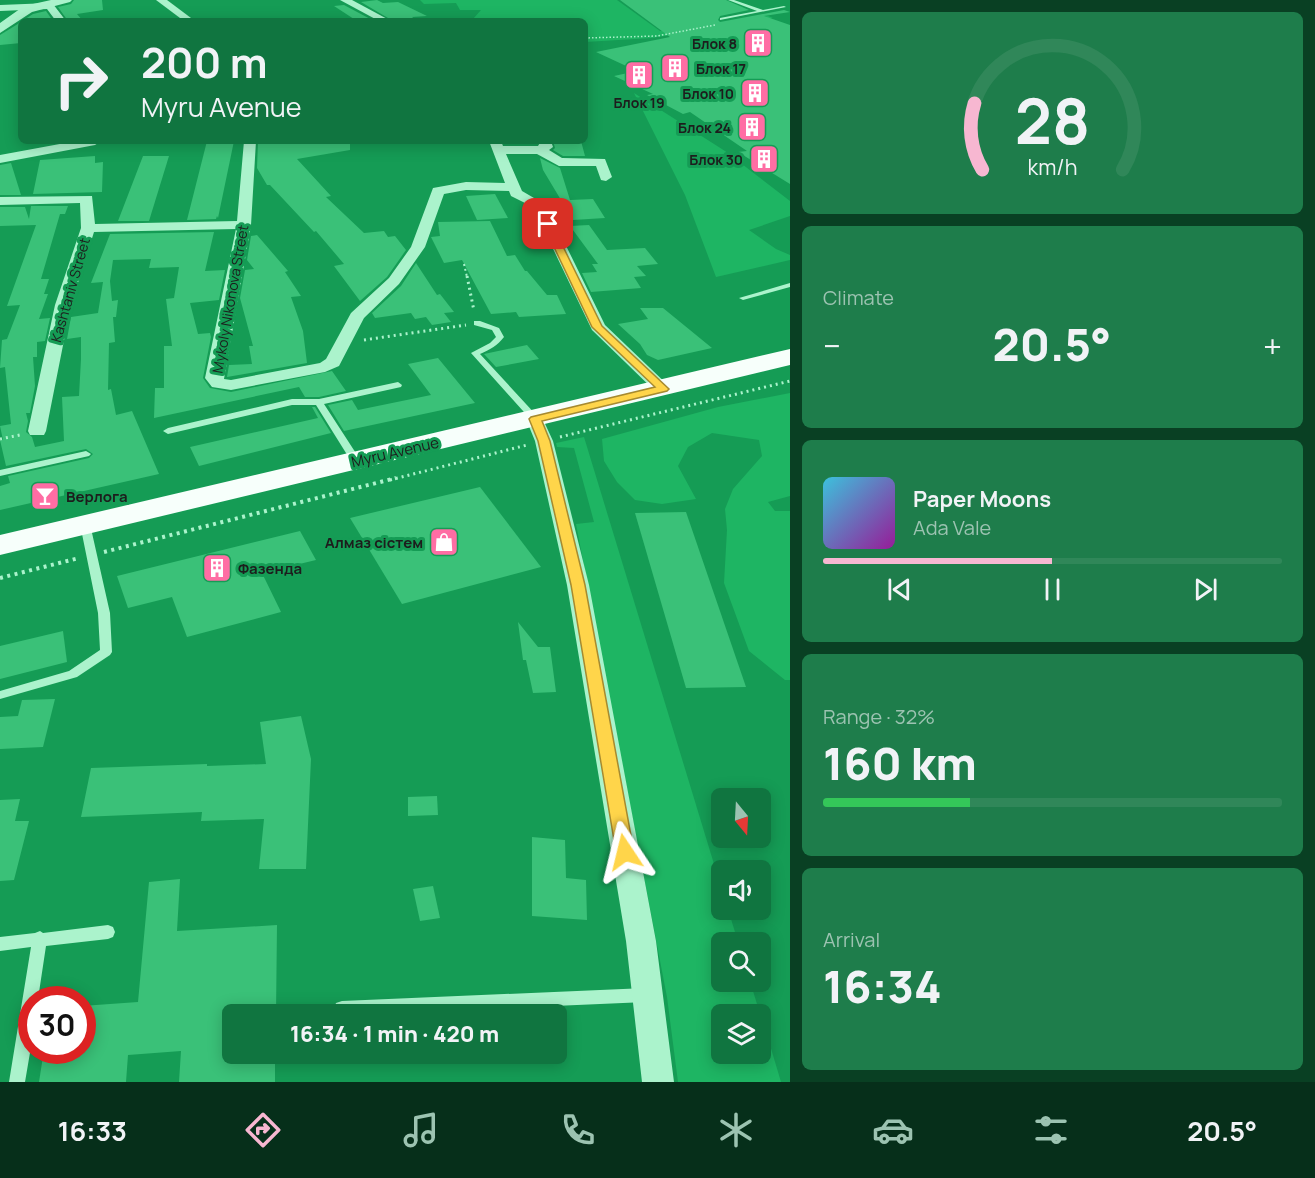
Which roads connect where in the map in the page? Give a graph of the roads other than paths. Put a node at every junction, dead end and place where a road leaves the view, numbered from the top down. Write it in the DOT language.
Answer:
graph roads {
  1 [pos="66,0"];
  2 [pos="160,0"];
  3 [pos="345,0"];
  4 [pos="730,0"];
  5 [pos="42,5"];
  6 [pos="784,7"];
  7 [pos="0,8"];
  8 [pos="763,11"];
  9 [pos="59,18"];
  10 [pos="186,18"];
  11 [pos="380,18"];
  12 [pos="722,22"];
  13 [pos="0,29"];
  14 [pos="79,144"];
  15 [pos="250,144"];
  16 [pos="543,145"];
  17 [pos="497,146"];
  18 [pos="0,159"];
  19 [pos="606,177"];
  20 [pos="513,187"];
  21 [pos="0,201"];
  22 [pos="244,225"];
  23 [pos="88,228"];
  24 [pos="790,285"];
  25 [pos="742,298"];
  26 [pos="477,323"];
  27 [pos="790,357"];
  28 [pos="398,385"];
  29 [pos="663,389"];
  30 [pos="319,402"];
  31 [pos="168,430"];
  32 [pos="539,430"];
  33 [pos="37,431"];
  34 [pos="86,454"];
  35 [pos="357,461"];
  36 [pos="0,473"];
  37 [pos="85,524"];
  38 [pos="0,545"];
  39 [pos="0,695"];
  40 [pos="108,932"];
  41 [pos="40,939"];
  42 [pos="0,944"];
  43 [pos="646,995"];
  44 [pos="436,1004"];
  45 [pos="17,1082"];
  46 [pos="658,1082"];
  1 -- 5 [label="street"];
  2 -- 10 [label="street"];
  3 -- 11 [label="street"];
  4 -- 8 [label="lane"];
  5 -- 7 [label="street"];
  5 -- 9 [label="street"];
  5 -- 13 [label="street"];
  6 -- 8 [label="lane"];
  8 -- 12 [label="lane"];
  14 -- 18 [label="street"];
  15 -- 22 [label="street, Mykoly Nikonova Street"];
  16 -- 17 [label="street"];
  16 -- 19 [label="street"];
  17 -- 20 [label="street"];
  20 -- 22 [label="street, Mykoly Nikonova Street"];
  20 -- 29 [label="street"];
  21 -- 23 [label="street, Kashtaniv Street"];
  22 -- 23 [label="street"];
  23 -- 33 [label="street, Kashtaniv Street"];
  24 -- 25 [label="lane"];
  26 -- 32 [label="lane"];
  27 -- 29 [label="main road, Myru Avenue"];
  28 -- 30 [label="lane"];
  29 -- 32 [label="main road, Myru Avenue"];
  30 -- 31 [label="lane"];
  30 -- 35 [label="lane"];
  32 -- 35 [label="main road, Myru Avenue"];
  32 -- 43 [label="street"];
  34 -- 36 [label="lane"];
  35 -- 37 [label="main road, Myru Avenue"];
  37 -- 38 [label="main road, Myru Avenue"];
  37 -- 39 [label="lane"];
  40 -- 41 [label="lane"];
  41 -- 42 [label="lane"];
  41 -- 45 [label="lane"];
  43 -- 44 [label="lane"];
  43 -- 46 [label="street"];
}
